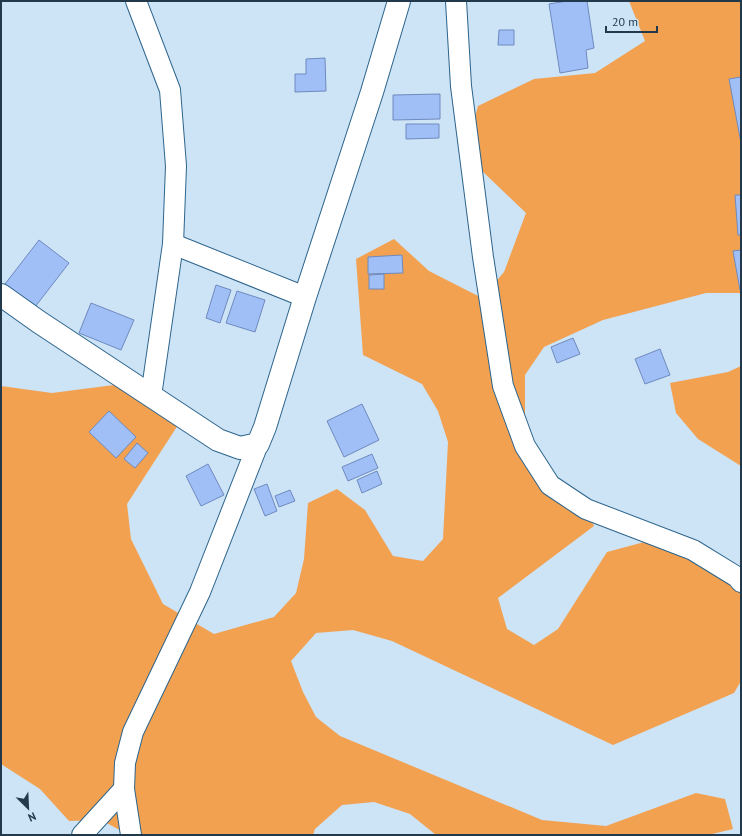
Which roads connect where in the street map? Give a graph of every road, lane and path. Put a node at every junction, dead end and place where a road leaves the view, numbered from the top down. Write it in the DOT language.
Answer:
graph roads {
  1 [pos="136,1"];
  2 [pos="399,1"];
  3 [pos="456,1"];
  4 [pos="173,244"];
  5 [pos="1,295"];
  6 [pos="305,297"];
  7 [pos="151,396"];
  8 [pos="258,444"];
  9 [pos="741,582"];
  10 [pos="124,790"];
  11 [pos="82,835"];
  12 [pos="131,835"];
  1 -- 4 [label="street"];
  2 -- 6 [label="main road"];
  3 -- 9 [label="street"];
  4 -- 6 [label="street"];
  4 -- 7 [label="street"];
  5 -- 7 [label="main road"];
  6 -- 8 [label="main road"];
  7 -- 8 [label="main road"];
  8 -- 10 [label="street"];
  10 -- 11 [label="street"];
  10 -- 12 [label="street"];
}
